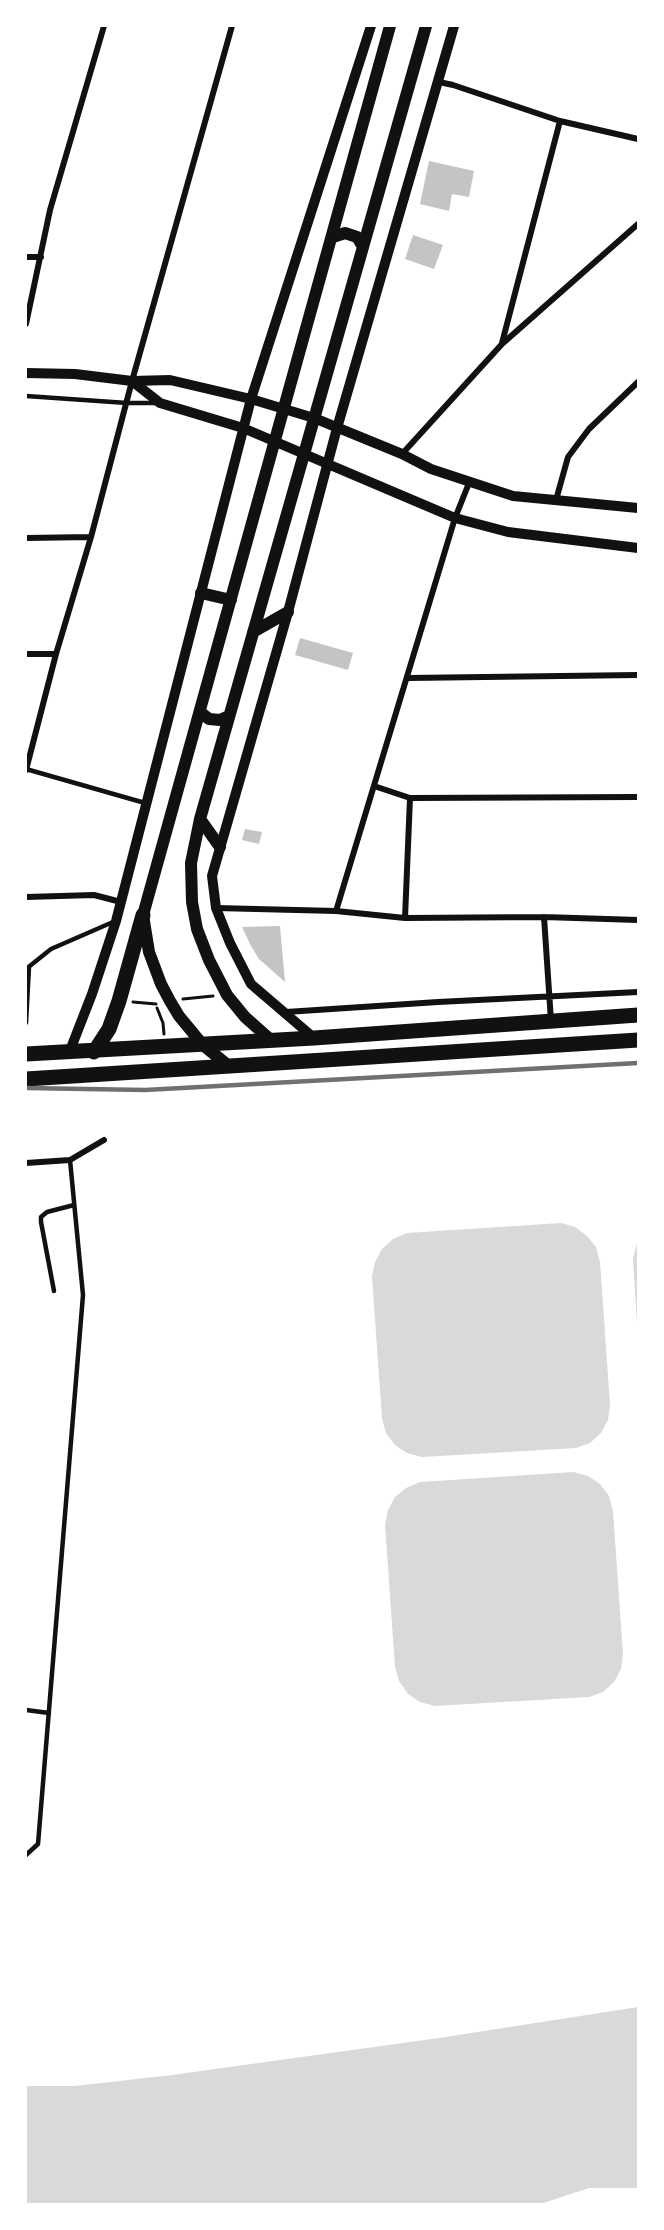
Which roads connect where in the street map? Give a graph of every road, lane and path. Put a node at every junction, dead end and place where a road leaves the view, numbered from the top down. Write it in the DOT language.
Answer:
graph roads {
  1 [pos="104,26"];
  2 [pos="232,26"];
  3 [pos="371,26"];
  4 [pos="390,26"];
  5 [pos="426,26"];
  6 [pos="454,26"];
  7 [pos="438,82"];
  8 [pos="560,121"];
  9 [pos="639,140"];
  10 [pos="639,224"];
  11 [pos="333,237"];
  12 [pos="363,247"];
  13 [pos="41,256"];
  14 [pos="26,257"];
  15 [pos="26,324"];
  16 [pos="502,344"];
  17 [pos="26,373"];
  18 [pos="132,381"];
  19 [pos="639,382"];
  20 [pos="26,396"];
  21 [pos="251,399"];
  22 [pos="127,403"];
  23 [pos="160,403"];
  24 [pos="285,409"];
  25 [pos="314,418"];
  26 [pos="337,428"];
  27 [pos="243,429"];
  28 [pos="273,443"];
  29 [pos="304,453"];
  30 [pos="402,454"];
  31 [pos="327,463"];
  32 [pos="469,483"];
  33 [pos="556,500"];
  34 [pos="639,508"];
  35 [pos="455,518"];
  36 [pos="91,537"];
  37 [pos="26,538"];
  38 [pos="639,548"];
  39 [pos="201,593"];
  40 [pos="231,600"];
  41 [pos="288,612"];
  42 [pos="253,632"];
  43 [pos="26,654"];
  44 [pos="56,654"];
  45 [pos="639,675"];
  46 [pos="408,678"];
  47 [pos="200,712"];
  48 [pos="229,716"];
  49 [pos="26,770"];
  50 [pos="375,786"];
  51 [pos="639,797"];
  52 [pos="410,798"];
  53 [pos="146,803"];
  54 [pos="200,819"];
  55 [pos="220,847"];
  56 [pos="26,897"];
  57 [pos="121,902"];
  58 [pos="216,908"];
  59 [pos="336,911"];
  60 [pos="143,915"];
  61 [pos="544,917"];
  62 [pos="405,918"];
  63 [pos="639,920"];
  64 [pos="116,921"];
  65 [pos="27,968"];
  66 [pos="639,992"];
  67 [pos="549,997"];
  68 [pos="282,1012"];
  69 [pos="639,1015"];
  70 [pos="551,1021"];
  71 [pos="26,1023"];
  72 [pos="467,1027"];
  73 [pos="314,1038"];
  74 [pos="639,1040"];
  75 [pos="272,1041"];
  76 [pos="203,1045"];
  77 [pos="94,1052"];
  78 [pos="469,1052"];
  79 [pos="69,1053"];
  80 [pos="26,1054"];
  81 [pos="230,1067"];
  82 [pos="26,1079"];
  83 [pos="104,1140"];
  84 [pos="70,1160"];
  85 [pos="26,1163"];
  86 [pos="75,1205"];
  87 [pos="54,1291"];
  88 [pos="26,1710"];
  89 [pos="49,1713"];
  90 [pos="26,1854"];
  1 -- 13 [label="street"];
  2 -- 18 [label="street"];
  3 -- 21 [label="street"];
  4 -- 11 [label="main road"];
  5 -- 12 [label="main road"];
  6 -- 7 [label="street"];
  7 -- 8 [label="street"];
  7 -- 26 [label="street"];
  8 -- 9 [label="street"];
  8 -- 16 [label="street"];
  10 -- 16 [label="street"];
  11 -- 12 [label="main road"];
  11 -- 24 [label="main road"];
  12 -- 25 [label="main road"];
  13 -- 14 [label="street"];
  13 -- 15 [label="street"];
  16 -- 30 [label="street"];
  17 -- 18 [label="street"];
  18 -- 21 [label="street"];
  18 -- 22 [label="street"];
  18 -- 23 [label="street"];
  19 -- 33 [label="street"];
  20 -- 22 [label="lane"];
  21 -- 24 [label="street"];
  21 -- 27 [label="street"];
  22 -- 23 [label="lane"];
  22 -- 36 [label="street"];
  23 -- 27 [label="street"];
  24 -- 25 [label="street"];
  24 -- 28 [label="main road"];
  25 -- 26 [label="street"];
  25 -- 29 [label="main road"];
  26 -- 30 [label="street"];
  26 -- 31 [label="street"];
  27 -- 28 [label="street"];
  27 -- 39 [label="street"];
  28 -- 29 [label="street"];
  28 -- 40 [label="main road"];
  29 -- 31 [label="street"];
  29 -- 42 [label="main road"];
  30 -- 32 [label="street"];
  31 -- 35 [label="street"];
  31 -- 41 [label="street"];
  32 -- 33 [label="street"];
  32 -- 35 [label="street"];
  33 -- 34 [label="street"];
  35 -- 38 [label="street"];
  35 -- 46 [label="street"];
  36 -- 37 [label="street"];
  36 -- 44 [label="street"];
  39 -- 40 [label="main road"];
  39 -- 53 [label="street"];
  40 -- 47 [label="main road"];
  41 -- 42 [label="main road"];
  41 -- 55 [label="street"];
  42 -- 48 [label="main road"];
  43 -- 44 [label="street"];
  44 -- 49 [label="street"];
  45 -- 46 [label="street"];
  46 -- 50 [label="street"];
  47 -- 48 [label="main road"];
  47 -- 60 [label="main road"];
  48 -- 54 [label="main road"];
  49 -- 53 [label="lane"];
  50 -- 52 [label="street"];
  50 -- 59 [label="street"];
  51 -- 52 [label="street"];
  52 -- 62 [label="street"];
  53 -- 57 [label="street"];
  54 -- 55 [label="main road"];
  54 -- 75 [label="main road"];
  55 -- 58 [label="street"];
  56 -- 57 [label="street"];
  57 -- 64 [label="street"];
  58 -- 59 [label="street"];
  58 -- 68 [label="street"];
  59 -- 62 [label="street"];
  60 -- 76 [label="main road"];
  60 -- 77 [label="highway"];
  61 -- 62 [label="street"];
  61 -- 63 [label="street"];
  61 -- 67 [label="street"];
  64 -- 65 [label="lane"];
  64 -- 79 [label="street"];
  65 -- 71 [label="lane"];
  66 -- 67 [label="street"];
  67 -- 68 [label="street"];
  67 -- 70 [label="street"];
  68 -- 73 [label="street"];
  69 -- 70 [label="highway"];
  70 -- 72 [label="highway"];
  72 -- 73 [label="highway"];
  72 -- 78 [label="highway"];
  73 -- 75 [label="highway"];
  74 -- 78 [label="highway"];
  75 -- 76 [label="highway"];
  76 -- 77 [label="highway"];
  76 -- 81 [label="main road"];
  77 -- 79 [label="highway"];
  78 -- 81 [label="highway"];
  79 -- 80 [label="highway"];
  81 -- 82 [label="highway"];
  83 -- 84 [label="street"];
  84 -- 85 [label="street"];
  84 -- 86 [label="lane"];
  86 -- 87 [label="lane"];
  86 -- 89 [label="lane"];
  88 -- 89 [label="lane"];
  89 -- 90 [label="lane"];
}
